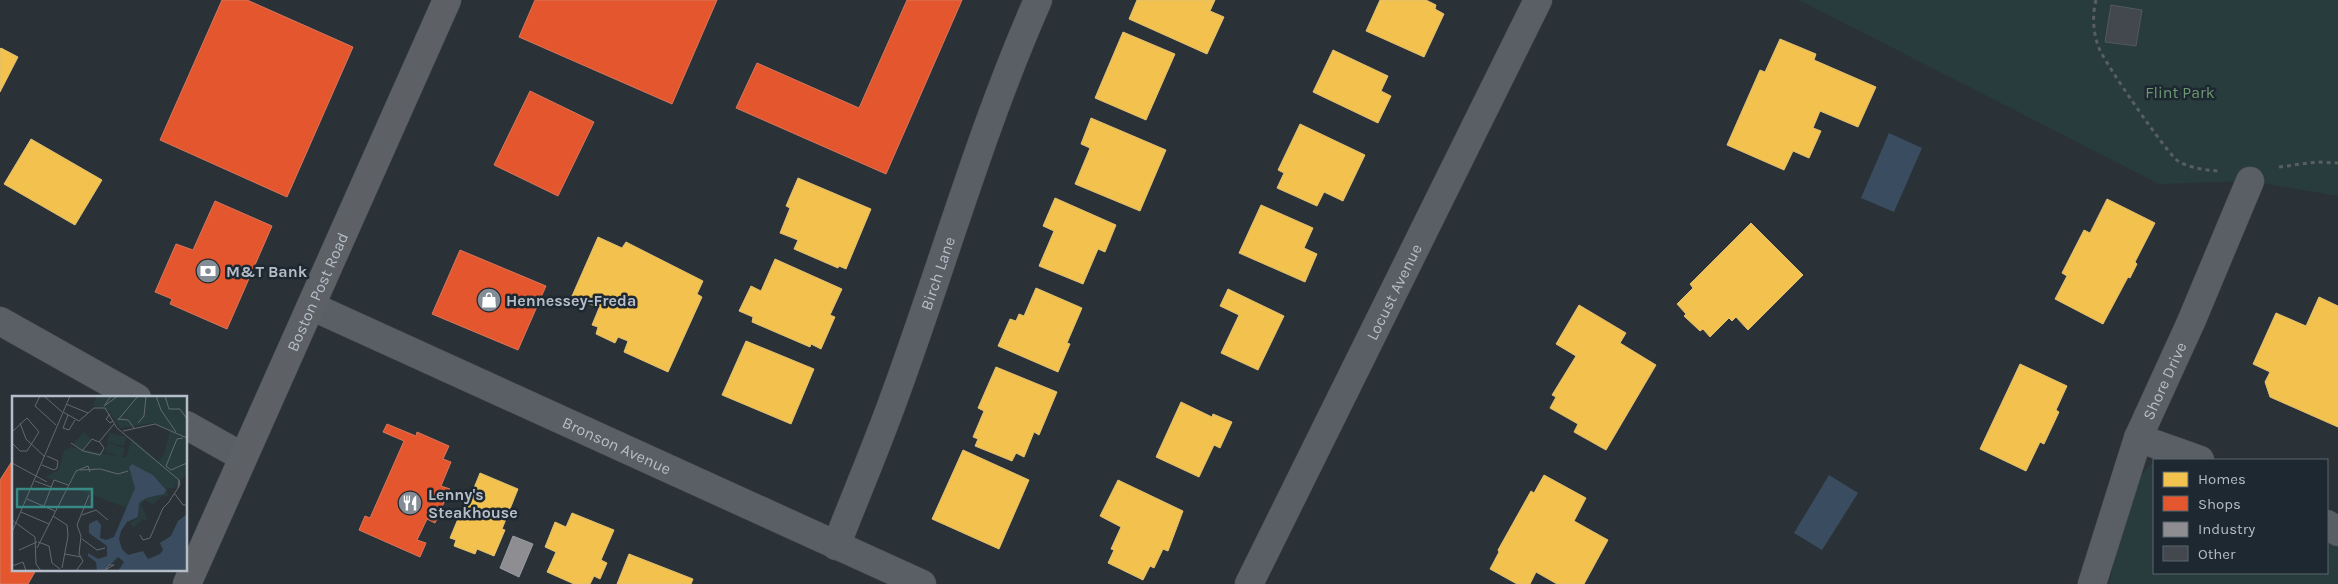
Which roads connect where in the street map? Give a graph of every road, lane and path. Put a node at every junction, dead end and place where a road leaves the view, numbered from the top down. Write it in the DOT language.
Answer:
graph roads {
  1 [pos="447,0"];
  2 [pos="1038,0"];
  3 [pos="1538,0"];
  4 [pos="2096,0"];
  5 [pos="2338,163"];
  6 [pos="2250,181"];
  7 [pos="312,306"];
  8 [pos="0,321"];
  9 [pos="133,396"];
  10 [pos="188,426"];
  11 [pos="2138,438"];
  12 [pos="242,456"];
  13 [pos="2197,459"];
  14 [pos="836,546"];
  15 [pos="187,584"];
  16 [pos="922,584"];
  17 [pos="1249,584"];
  18 [pos="2092,584"];
  1 -- 7 [label="main road, Boston Post Road"];
  2 -- 14 [label="street, Birch Lane"];
  3 -- 17 [label="street, Locust Avenue"];
  4 -- 6 [label="path"];
  5 -- 6 [label="path"];
  6 -- 11 [label="street, Shore Drive"];
  7 -- 12 [label="main road, Boston Post Road"];
  7 -- 14 [label="street, Bronson Avenue"];
  8 -- 9 [label="street"];
  10 -- 12 [label="street"];
  11 -- 13 [label="street"];
  11 -- 18 [label="street, Shore Drive"];
  12 -- 15 [label="main road, Boston Post Road"];
  14 -- 16 [label="street, Bronson Avenue"];
}
